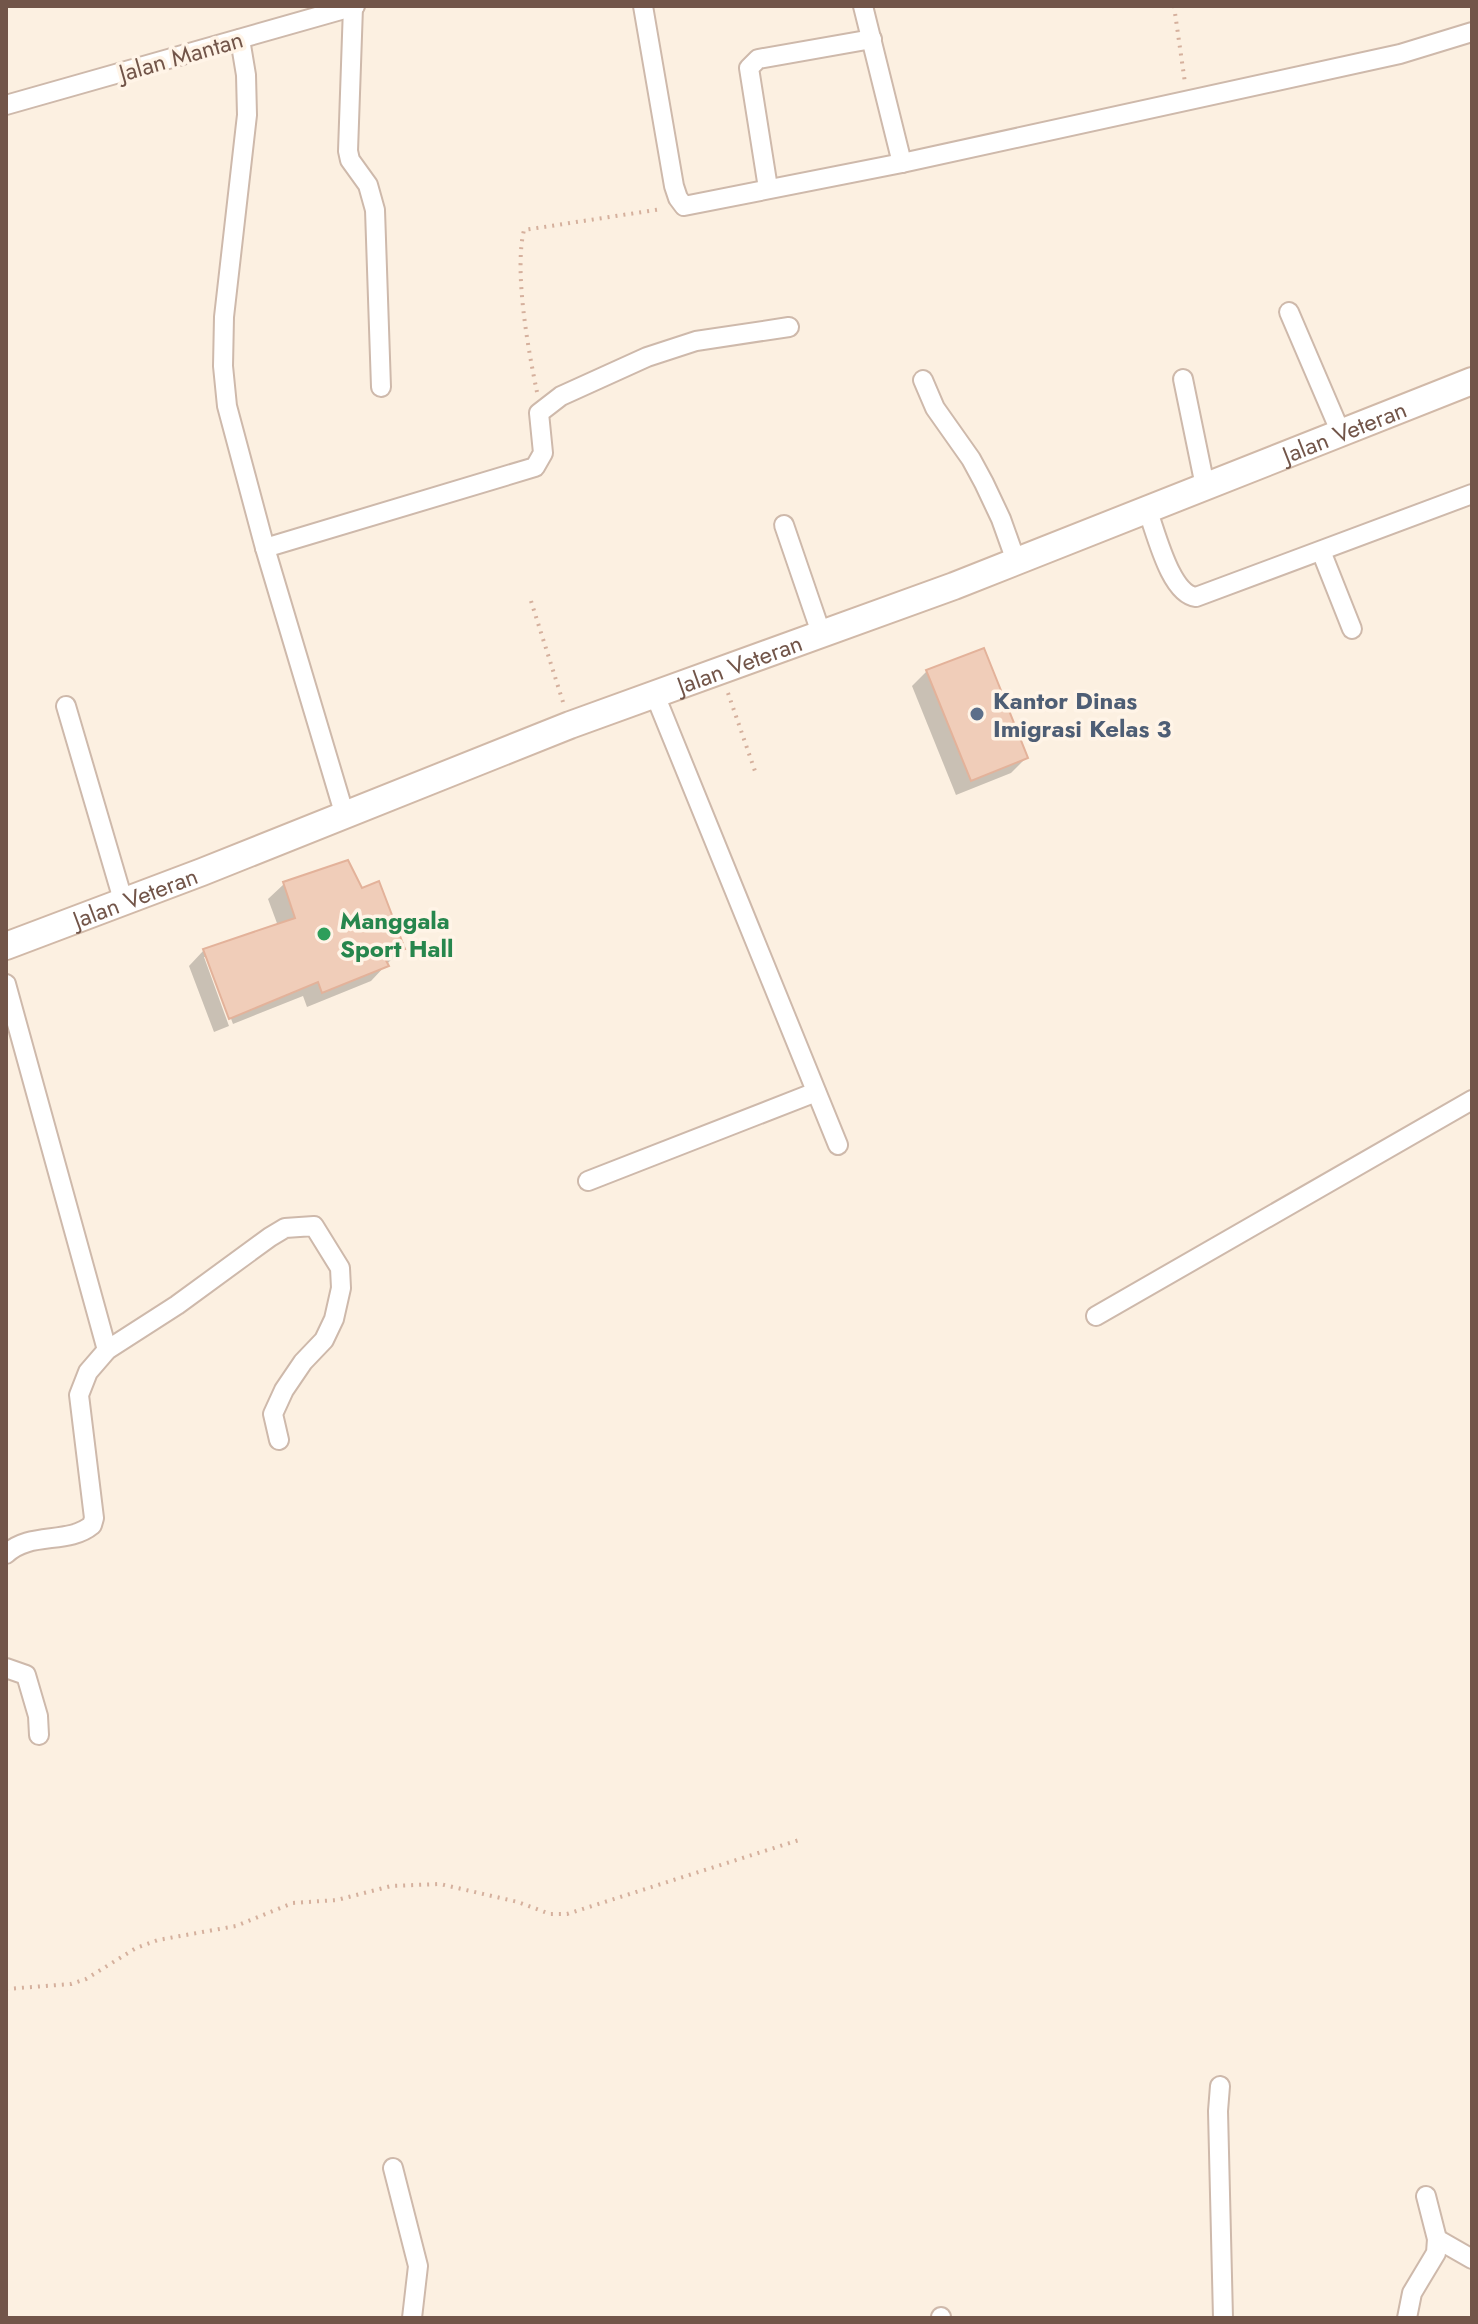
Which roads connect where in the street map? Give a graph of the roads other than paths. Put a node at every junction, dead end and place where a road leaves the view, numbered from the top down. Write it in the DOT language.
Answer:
graph roads {
  1 [pos="354,6"];
  2 [pos="643,6"];
  3 [pos="863,6"];
  4 [pos="1472,32"];
  5 [pos="240,39"];
  6 [pos="872,39"];
  7 [pos="6,105"];
  8 [pos="902,163"];
  9 [pos="768,188"];
  10 [pos="1289,312"];
  11 [pos="789,327"];
  12 [pos="1183,379"];
  13 [pos="923,380"];
  14 [pos="1472,381"];
  15 [pos="381,387"];
  16 [pos="1340,431"];
  17 [pos="1205,486"];
  18 [pos="1472,494"];
  19 [pos="1147,509"];
  20 [pos="784,525"];
  21 [pos="265,548"];
  22 [pos="1321,551"];
  23 [pos="1016,561"];
  24 [pos="1352,629"];
  25 [pos="821,633"];
  26 [pos="655,695"];
  27 [pos="66,706"];
  28 [pos="345,816"];
  29 [pos="123,900"];
  30 [pos="6,946"];
  31 [pos="6,984"];
  32 [pos="816,1092"];
  33 [pos="1472,1100"];
  34 [pos="838,1145"];
  35 [pos="588,1181"];
  36 [pos="1096,1316"];
  37 [pos="107,1350"];
  38 [pos="279,1440"];
  39 [pos="6,1554"];
  40 [pos="6,1668"];
  41 [pos="39,1735"];
  42 [pos="1220,2086"];
  43 [pos="393,2168"];
  44 [pos="1426,2196"];
  45 [pos="1437,2239"];
  46 [pos="1472,2259"];
  47 [pos="412,2318"];
  48 [pos="1223,2318"];
  49 [pos="1407,2318"];
  1 -- 5 [label="street, Jalan Mantan"];
  1 -- 15 [label="street"];
  2 -- 9 [label="street"];
  3 -- 6 [label="street"];
  4 -- 8 [label="street"];
  5 -- 7 [label="street, Jalan Mantan"];
  5 -- 21 [label="street"];
  6 -- 8 [label="street"];
  6 -- 9 [label="street"];
  8 -- 9 [label="street"];
  10 -- 16 [label="street"];
  11 -- 21 [label="street"];
  12 -- 17 [label="street"];
  13 -- 23 [label="street"];
  14 -- 16 [label="street, Jalan Veteran"];
  16 -- 17 [label="street, Jalan Veteran"];
  17 -- 19 [label="street, Jalan Veteran"];
  18 -- 22 [label="street"];
  19 -- 22 [label="street"];
  19 -- 23 [label="street, Jalan Veteran"];
  20 -- 25 [label="street"];
  21 -- 28 [label="street"];
  22 -- 24 [label="street"];
  23 -- 25 [label="street, Jalan Veteran"];
  25 -- 26 [label="street, Jalan Veteran"];
  26 -- 28 [label="street, Jalan Veteran"];
  26 -- 32 [label="street"];
  27 -- 29 [label="street"];
  28 -- 29 [label="street, Jalan Veteran"];
  29 -- 30 [label="street, Jalan Veteran"];
  31 -- 37 [label="street"];
  32 -- 34 [label="street"];
  32 -- 35 [label="street"];
  33 -- 36 [label="street"];
  37 -- 38 [label="street"];
  37 -- 39 [label="street"];
  40 -- 41 [label="street"];
  42 -- 48 [label="street"];
  43 -- 47 [label="street"];
  44 -- 45 [label="street"];
  45 -- 46 [label="street"];
  45 -- 49 [label="street"];
}
